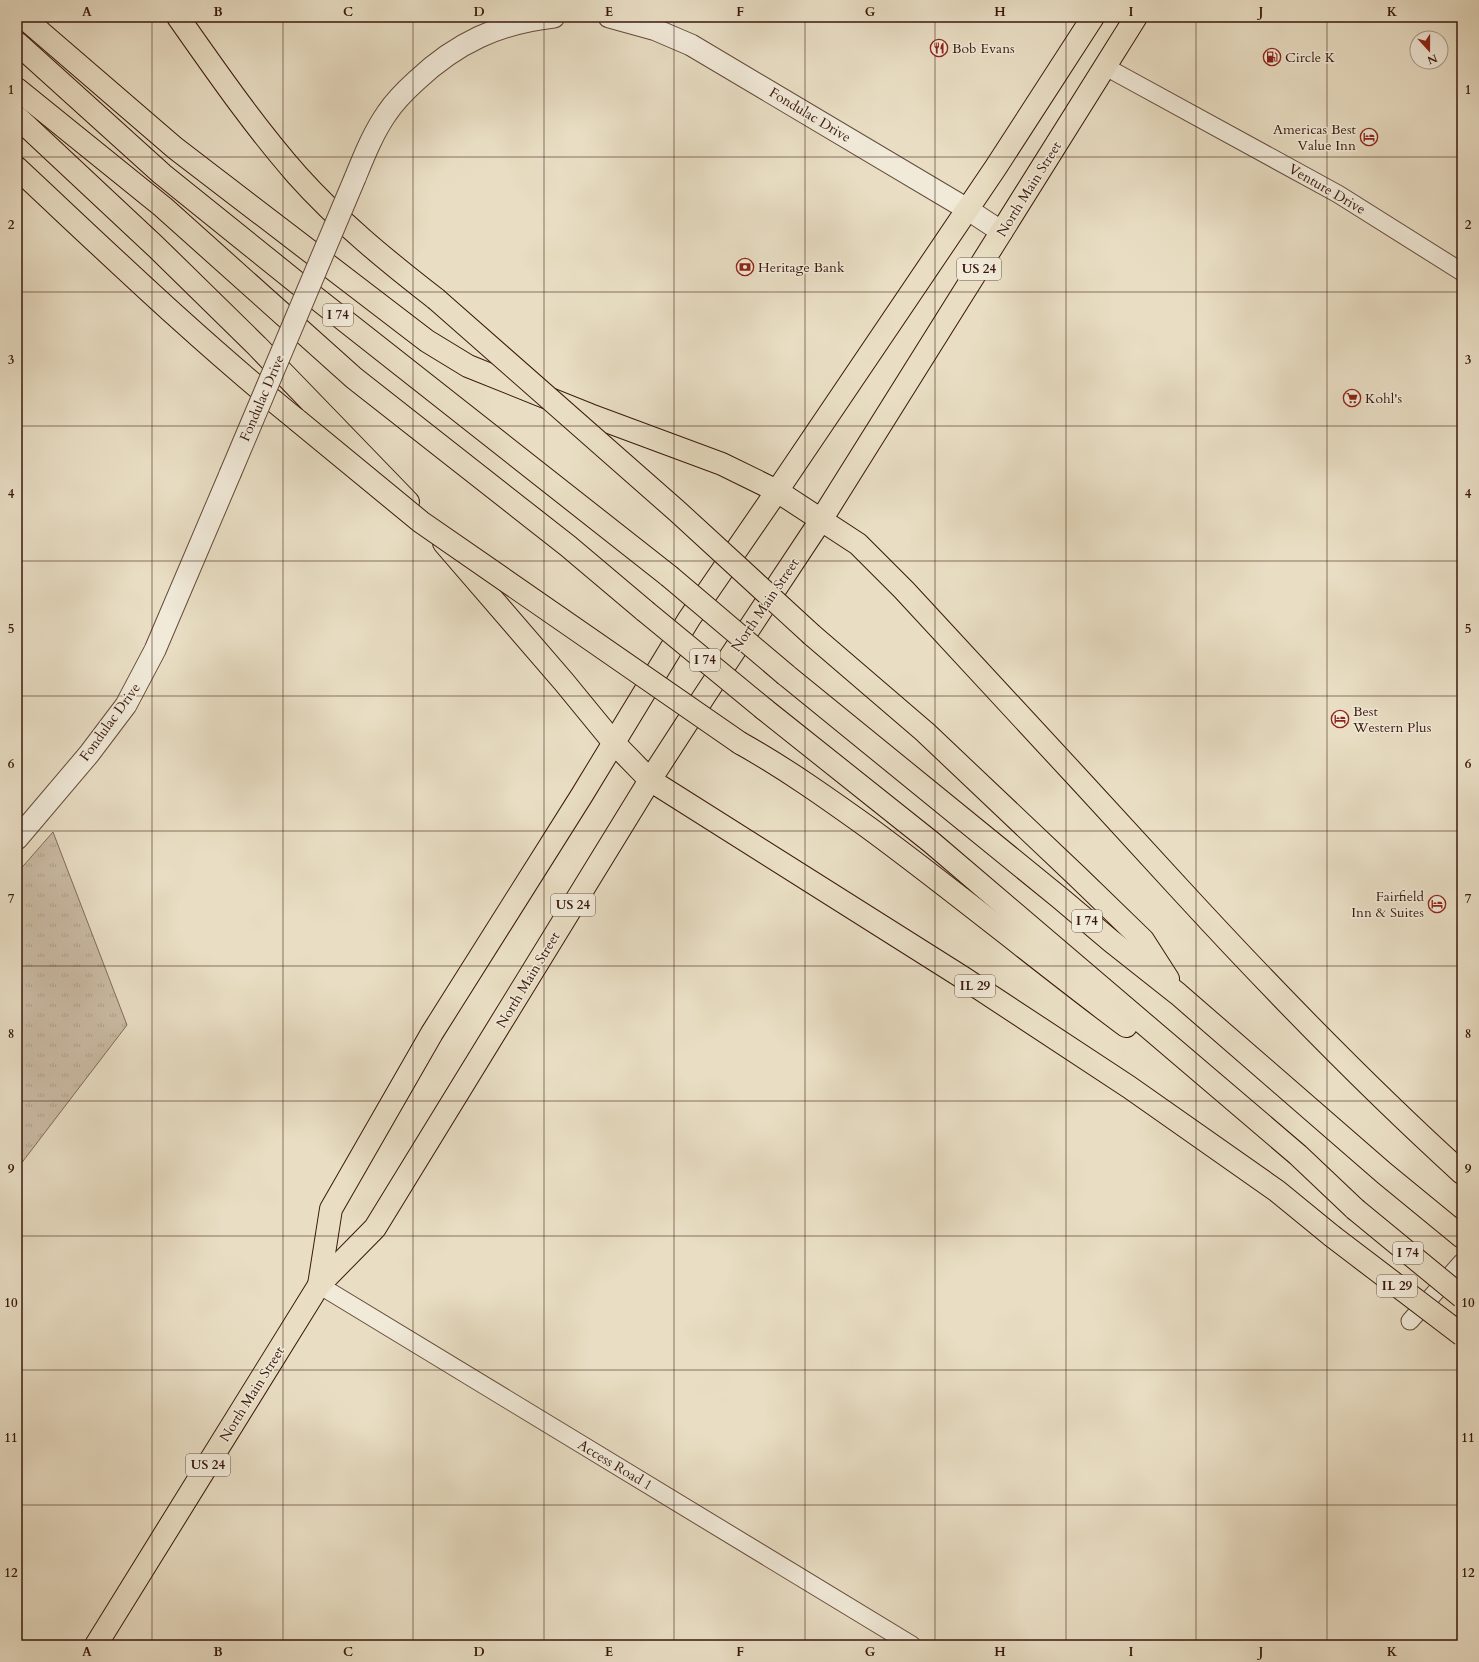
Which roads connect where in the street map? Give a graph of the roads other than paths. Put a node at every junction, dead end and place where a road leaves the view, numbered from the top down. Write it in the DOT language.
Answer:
graph roads {
  1 [pos="23,17"];
  2 [pos="178,17"];
  3 [pos="554,17"];
  4 [pos="609,17"];
  5 [pos="1093,17"];
  6 [pos="1136,17"];
  7 [pos="17,44"];
  8 [pos="1104,66"];
  9 [pos="17,89"];
  10 [pos="17,117"];
  11 [pos="17,168"];
  12 [pos="967,209"];
  13 [pos="1002,232"];
  14 [pos="1462,272"];
  15 [pos="777,491"];
  16 [pos="821,520"];
  17 [pos="614,743"];
  18 [pos="650,780"];
  19 [pos="19,832"];
  20 [pos="1178,994"];
  21 [pos="1298,1155"];
  22 [pos="1462,1173"];
  23 [pos="1462,1237"];
  24 [pos="1462,1262"];
  25 [pos="319,1285"];
  26 [pos="1462,1297"];
  27 [pos="1410,1321"];
  28 [pos="1462,1335"];
  29 [pos="96,1645"];
  30 [pos="912,1645"];
  1 -- 15 [label="main road"];
  2 -- 20 [label="main road, bridge"];
  3 -- 19 [label="street, Fondulac Drive, bridge"];
  4 -- 12 [label="street, Fondulac Drive"];
  5 -- 12 [label="main road, North Main Street / US 24"];
  6 -- 8 [label="main road, North Main Street / US 24"];
  7 -- 20 [label="main road, I 74, bridge"];
  8 -- 13 [label="main road, North Main Street / US 24"];
  8 -- 14 [label="street, Venture Drive"];
  9 -- 21 [label="main road, I 74, bridge"];
  10 -- 17 [label="main road"];
  11 -- 21 [label="main road, bridge"];
  12 -- 13 [label="street, Fondulac Drive"];
  12 -- 15 [label="main road, North Main Street / US 24"];
  13 -- 16 [label="main road, North Main Street / US 24"];
  15 -- 16 [label="main road"];
  15 -- 17 [label="main road, North Main Street / US 24"];
  16 -- 18 [label="main road, North Main Street / US 24"];
  16 -- 22 [label="main road"];
  17 -- 18 [label="main road, IL 29"];
  17 -- 25 [label="main road, North Main Street / US 24"];
  18 -- 25 [label="main road, North Main Street / US 24"];
  18 -- 28 [label="main road, IL 29, bridge"];
  20 -- 23 [label="main road, I 74"];
  21 -- 26 [label="main road, I 74, bridge"];
  24 -- 27 [label="street"];
  25 -- 29 [label="main road, North Main Street / US 24"];
  25 -- 30 [label="street, Access Road 1"];
}
